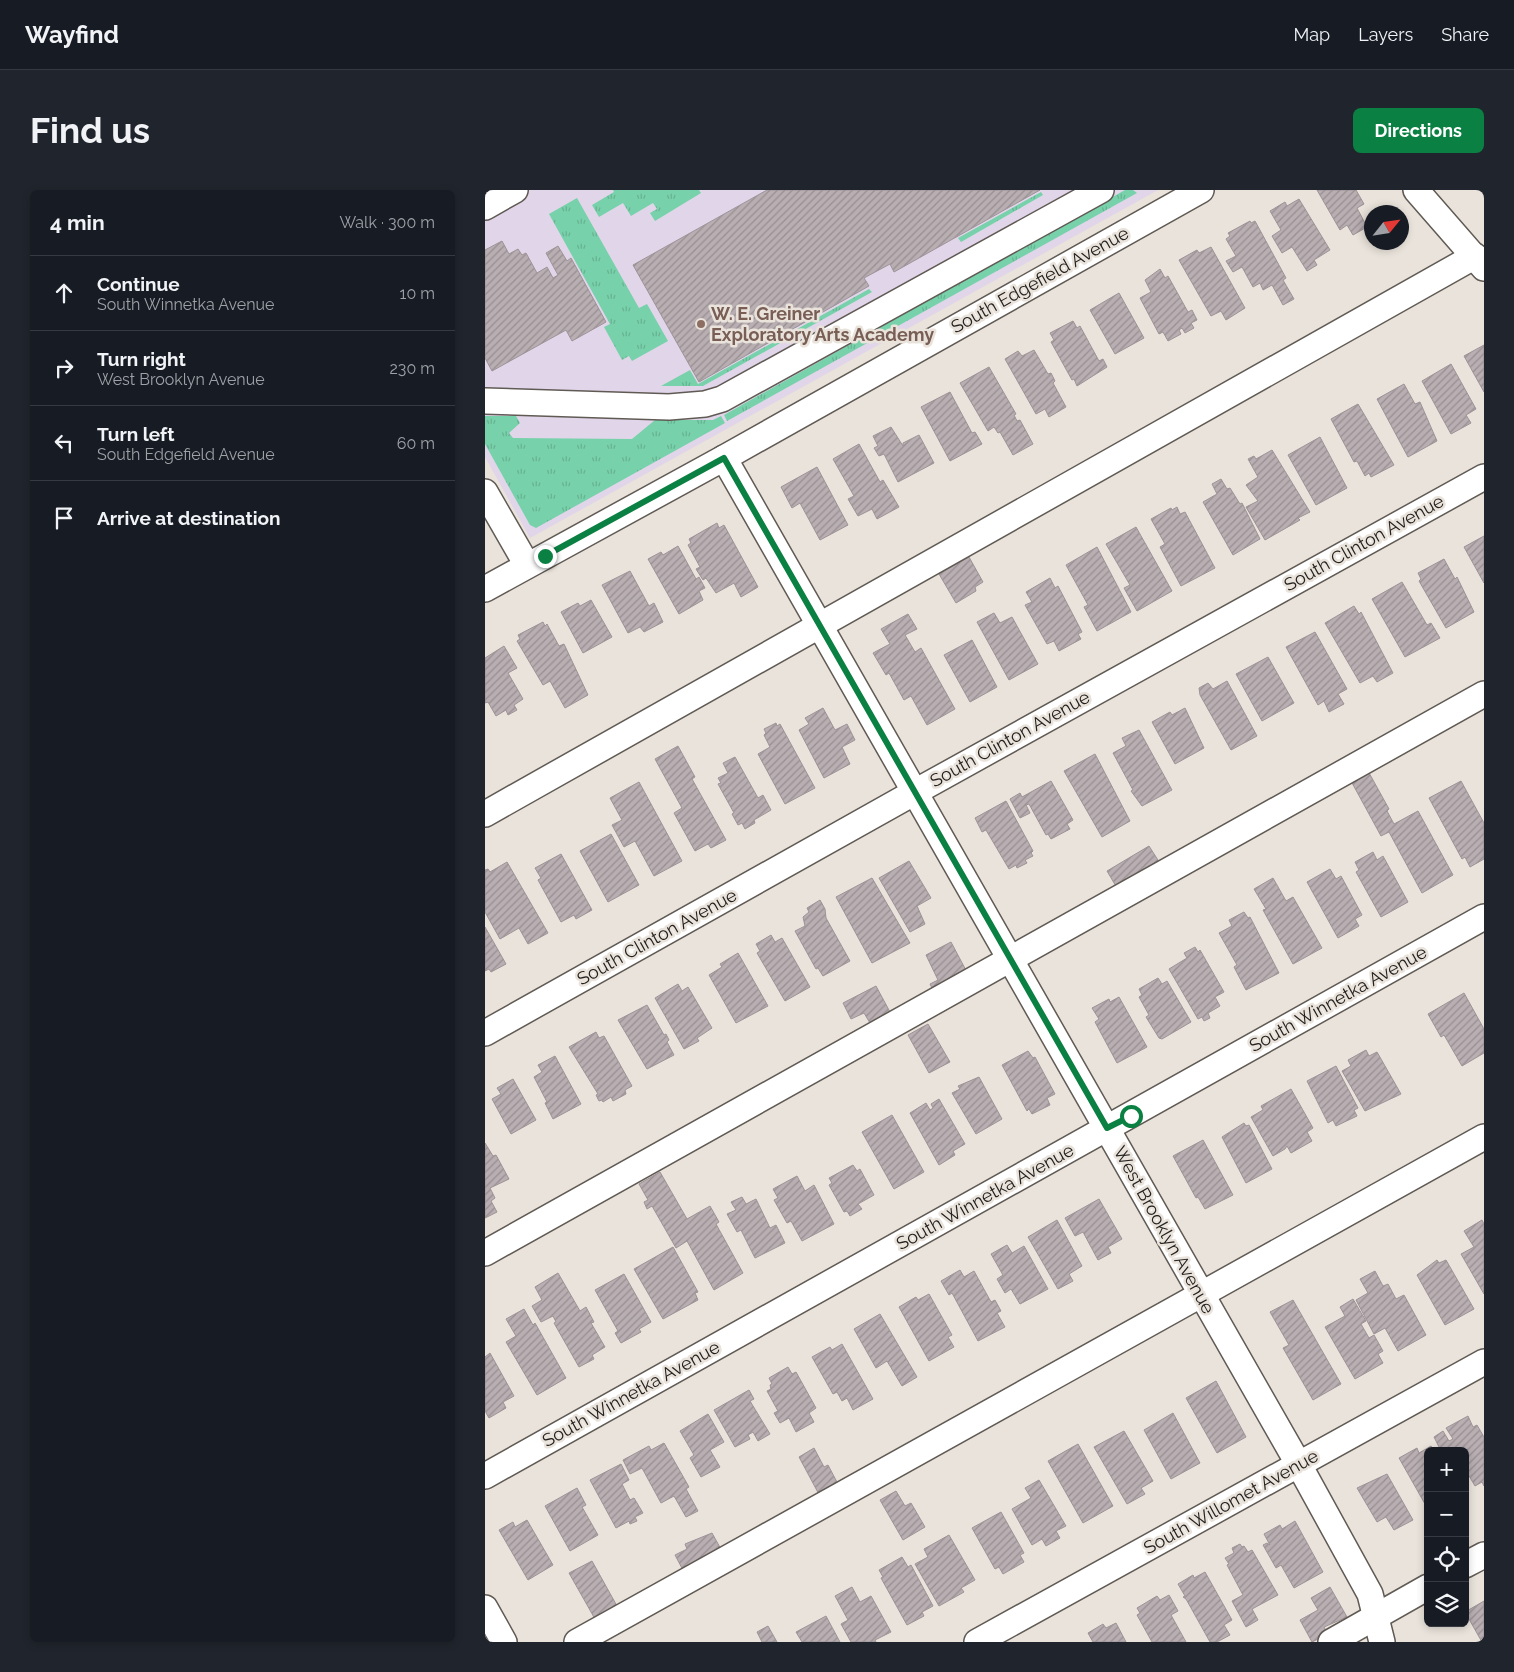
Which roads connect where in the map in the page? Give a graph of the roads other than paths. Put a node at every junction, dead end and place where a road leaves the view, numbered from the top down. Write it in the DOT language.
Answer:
graph roads {
  1 [pos="515,190"];
  2 [pos="1101,190"];
  3 [pos="1201,190"];
  4 [pos="1416,190"];
  5 [pos="1171,197"];
  6 [pos="485,207"];
  7 [pos="1480,260"];
  8 [pos="485,401"];
  9 [pos="724,458"];
  10 [pos="1484,476"];
  11 [pos="485,492"];
  12 [pos="527,565"];
  13 [pos="485,589"];
  14 [pos="819,624"];
  15 [pos="1484,694"];
  16 [pos="915,792"];
  17 [pos="485,814"];
  18 [pos="1484,917"];
  19 [pos="1010,958"];
  20 [pos="485,1033"];
  21 [pos="1107,1128"];
  22 [pos="1484,1137"];
  23 [pos="485,1253"];
  24 [pos="1201,1296"];
  25 [pos="1484,1362"];
  26 [pos="1299,1465"];
  27 [pos="485,1476"];
  28 [pos="1484,1555"];
  29 [pos="1469,1563"];
  30 [pos="1424,1588"];
  31 [pos="485,1608"];
  32 [pos="1375,1616"];
  33 [pos="504,1642"];
  34 [pos="577,1642"];
  35 [pos="977,1642"];
  36 [pos="1331,1642"];
  37 [pos="1383,1642"];
  1 -- 6 [label="street"];
  2 -- 8 [label="street"];
  3 -- 5 [label="street, South Edgefield Avenue"];
  4 -- 7 [label="street"];
  5 -- 9 [label="street, South Edgefield Avenue"];
  7 -- 14 [label="street"];
  9 -- 12 [label="street, South Edgefield Avenue"];
  9 -- 14 [label="street, West Brooklyn Avenue"];
  10 -- 16 [label="street, South Clinton Avenue"];
  11 -- 12 [label="street"];
  12 -- 13 [label="street, South Edgefield Avenue"];
  14 -- 16 [label="street, West Brooklyn Avenue"];
  14 -- 17 [label="street"];
  15 -- 19 [label="street"];
  16 -- 19 [label="street, West Brooklyn Avenue"];
  16 -- 20 [label="street, South Clinton Avenue"];
  18 -- 21 [label="street, South Winnetka Avenue"];
  19 -- 21 [label="street, West Brooklyn Avenue"];
  19 -- 23 [label="street"];
  21 -- 24 [label="street, West Brooklyn Avenue"];
  21 -- 27 [label="street, South Winnetka Avenue"];
  22 -- 24 [label="street"];
  24 -- 26 [label="street, West Brooklyn Avenue"];
  24 -- 34 [label="street"];
  25 -- 26 [label="street, South Willomet Avenue"];
  26 -- 32 [label="street, West Brooklyn Avenue"];
  26 -- 35 [label="street, South Willomet Avenue"];
  28 -- 29 [label="street"];
  30 -- 32 [label="street"];
  31 -- 33 [label="street"];
  32 -- 36 [label="street"];
  32 -- 37 [label="street, West Brooklyn Avenue"];
}
